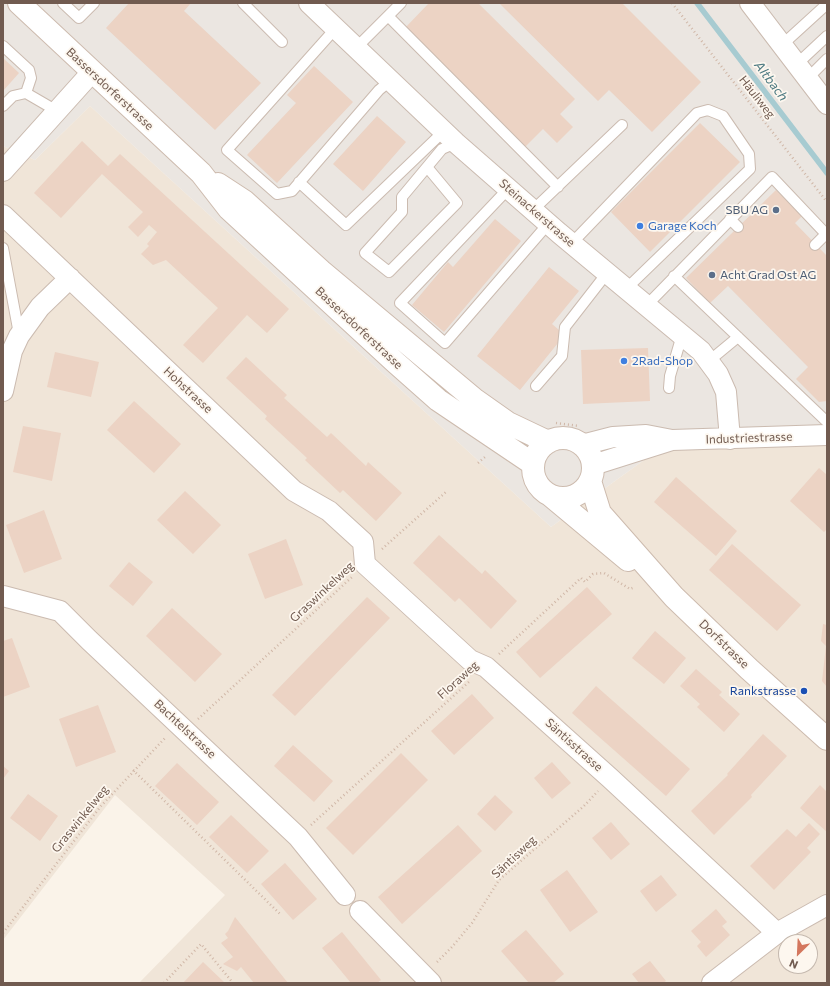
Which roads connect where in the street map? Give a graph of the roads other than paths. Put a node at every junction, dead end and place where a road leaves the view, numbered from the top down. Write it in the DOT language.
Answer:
graph roads {
  1 [pos="19,3"];
  2 [pos="63,3"];
  3 [pos="94,3"];
  4 [pos="243,3"];
  5 [pos="309,3"];
  6 [pos="401,3"];
  7 [pos="750,3"];
  8 [pos="827,4"];
  9 [pos="818,7"];
  10 [pos="388,16"];
  11 [pos="335,29"];
  12 [pos="827,36"];
  13 [pos="282,42"];
  14 [pos="782,45"];
  15 [pos="3,46"];
  16 [pos="355,48"];
  17 [pos="827,59"];
  18 [pos="802,71"];
  19 [pos="92,72"];
  20 [pos="390,81"];
  21 [pos="26,93"];
  22 [pos="827,104"];
  23 [pos="3,106"];
  24 [pos="57,111"];
  25 [pos="622,125"];
  26 [pos="450,138"];
  27 [pos="5,163"];
  28 [pos="427,166"];
  29 [pos="201,173"];
  30 [pos="299,182"];
  31 [pos="558,187"];
  32 [pos="508,189"];
  33 [pos="533,210"];
  34 [pos="3,217"];
  35 [pos="730,219"];
  36 [pos="548,224"];
  37 [pos="738,227"];
  38 [pos="572,243"];
  39 [pos="815,244"];
  40 [pos="3,248"];
  41 [pos="607,273"];
  42 [pos="674,276"];
  43 [pos="70,278"];
  44 [pos="626,289"];
  45 [pos="646,306"];
  46 [pos="682,335"];
  47 [pos="19,336"];
  48 [pos="738,337"];
  49 [pos="710,361"];
  50 [pos="536,386"];
  51 [pos="669,388"];
  52 [pos="3,391"];
  53 [pos="827,422"];
  54 [pos="827,435"];
  55 [pos="730,439"];
  56 [pos="672,440"];
  57 [pos="548,442"];
  58 [pos="582,445"];
  59 [pos="533,464"];
  60 [pos="591,473"];
  61 [pos="550,495"];
  62 [pos="365,564"];
  63 [pos="3,596"];
  64 [pos="674,597"];
  65 [pos="827,739"];
  66 [pos="345,895"];
  67 [pos="827,905"];
  68 [pos="360,911"];
  69 [pos="778,933"];
  70 [pos="736,976"];
  71 [pos="427,979"];
  72 [pos="712,983"];
  1 -- 19 [label="main road, Bassersdorferstrasse"];
  2 -- 3 [label="lane"];
  4 -- 13 [label="lane"];
  5 -- 11 [label="street, Steinackerstrasse"];
  6 -- 10 [label="lane"];
  7 -- 14 [label="street"];
  8 -- 9 [label="lane"];
  9 -- 14 [label="lane"];
  10 -- 16 [label="lane"];
  10 -- 31 [label="lane"];
  11 -- 16 [label="street, Steinackerstrasse"];
  11 -- 30 [label="lane"];
  12 -- 18 [label="lane"];
  14 -- 18 [label="street"];
  15 -- 21 [label="lane"];
  16 -- 20 [label="street, Steinackerstrasse"];
  17 -- 18 [label="lane"];
  18 -- 22 [label="street"];
  19 -- 24 [label="street"];
  19 -- 29 [label="main road, Bassersdorferstrasse"];
  20 -- 26 [label="street, Steinackerstrasse"];
  20 -- 30 [label="lane"];
  21 -- 23 [label="lane"];
  21 -- 24 [label="lane"];
  24 -- 27 [label="street"];
  25 -- 31 [label="lane"];
  26 -- 28 [label="lane"];
  26 -- 30 [label="lane"];
  26 -- 32 [label="street, Steinackerstrasse"];
  28 -- 28 [label="lane"];
  29 -- 57 [label="main road, Bassersdorferstrasse"];
  29 -- 59 [label="main road, Bassersdorferstrasse"];
  31 -- 33 [label="lane"];
  32 -- 33 [label="street, Steinackerstrasse"];
  32 -- 36 [label="lane"];
  33 -- 36 [label="street, Steinackerstrasse"];
  34 -- 43 [label="street, Hohstrasse"];
  35 -- 37 [label="lane"];
  35 -- 39 [label="lane"];
  35 -- 42 [label="lane"];
  36 -- 38 [label="street, Steinackerstrasse"];
  38 -- 41 [label="street, Steinackerstrasse"];
  38 -- 44 [label="lane"];
  40 -- 47 [label="lane"];
  41 -- 44 [label="street, Steinackerstrasse"];
  41 -- 50 [label="lane"];
  42 -- 45 [label="lane"];
  42 -- 48 [label="lane"];
  43 -- 47 [label="street"];
  43 -- 62 [label="street, Hohstrasse"];
  44 -- 45 [label="street, Steinackerstrasse"];
  45 -- 46 [label="street, Steinackerstrasse"];
  46 -- 49 [label="street, Steinackerstrasse"];
  46 -- 51 [label="lane"];
  47 -- 52 [label="street"];
  48 -- 49 [label="lane"];
  48 -- 53 [label="lane"];
  49 -- 55 [label="street, Steinackerstrasse"];
  54 -- 55 [label="street, Industriestrasse"];
  55 -- 56 [label="street, Industriestrasse"];
  56 -- 58 [label="street, Industriestrasse"];
  56 -- 60 [label="street, Industriestrasse"];
  57 -- 58 [label="main road"];
  57 -- 59 [label="main road"];
  58 -- 60 [label="main road"];
  59 -- 61 [label="main road"];
  60 -- 61 [label="main road"];
  60 -- 64 [label="main road, Dorfstrasse"];
  61 -- 64 [label="main road, Dorfstrasse"];
  62 -- 69 [label="street, Säntisstrasse"];
  63 -- 66 [label="street, Bachtelstrasse"];
  64 -- 65 [label="main road, Dorfstrasse"];
  67 -- 69 [label="street"];
  68 -- 71 [label="street"];
  69 -- 70 [label="street"];
  70 -- 72 [label="street"];
}
